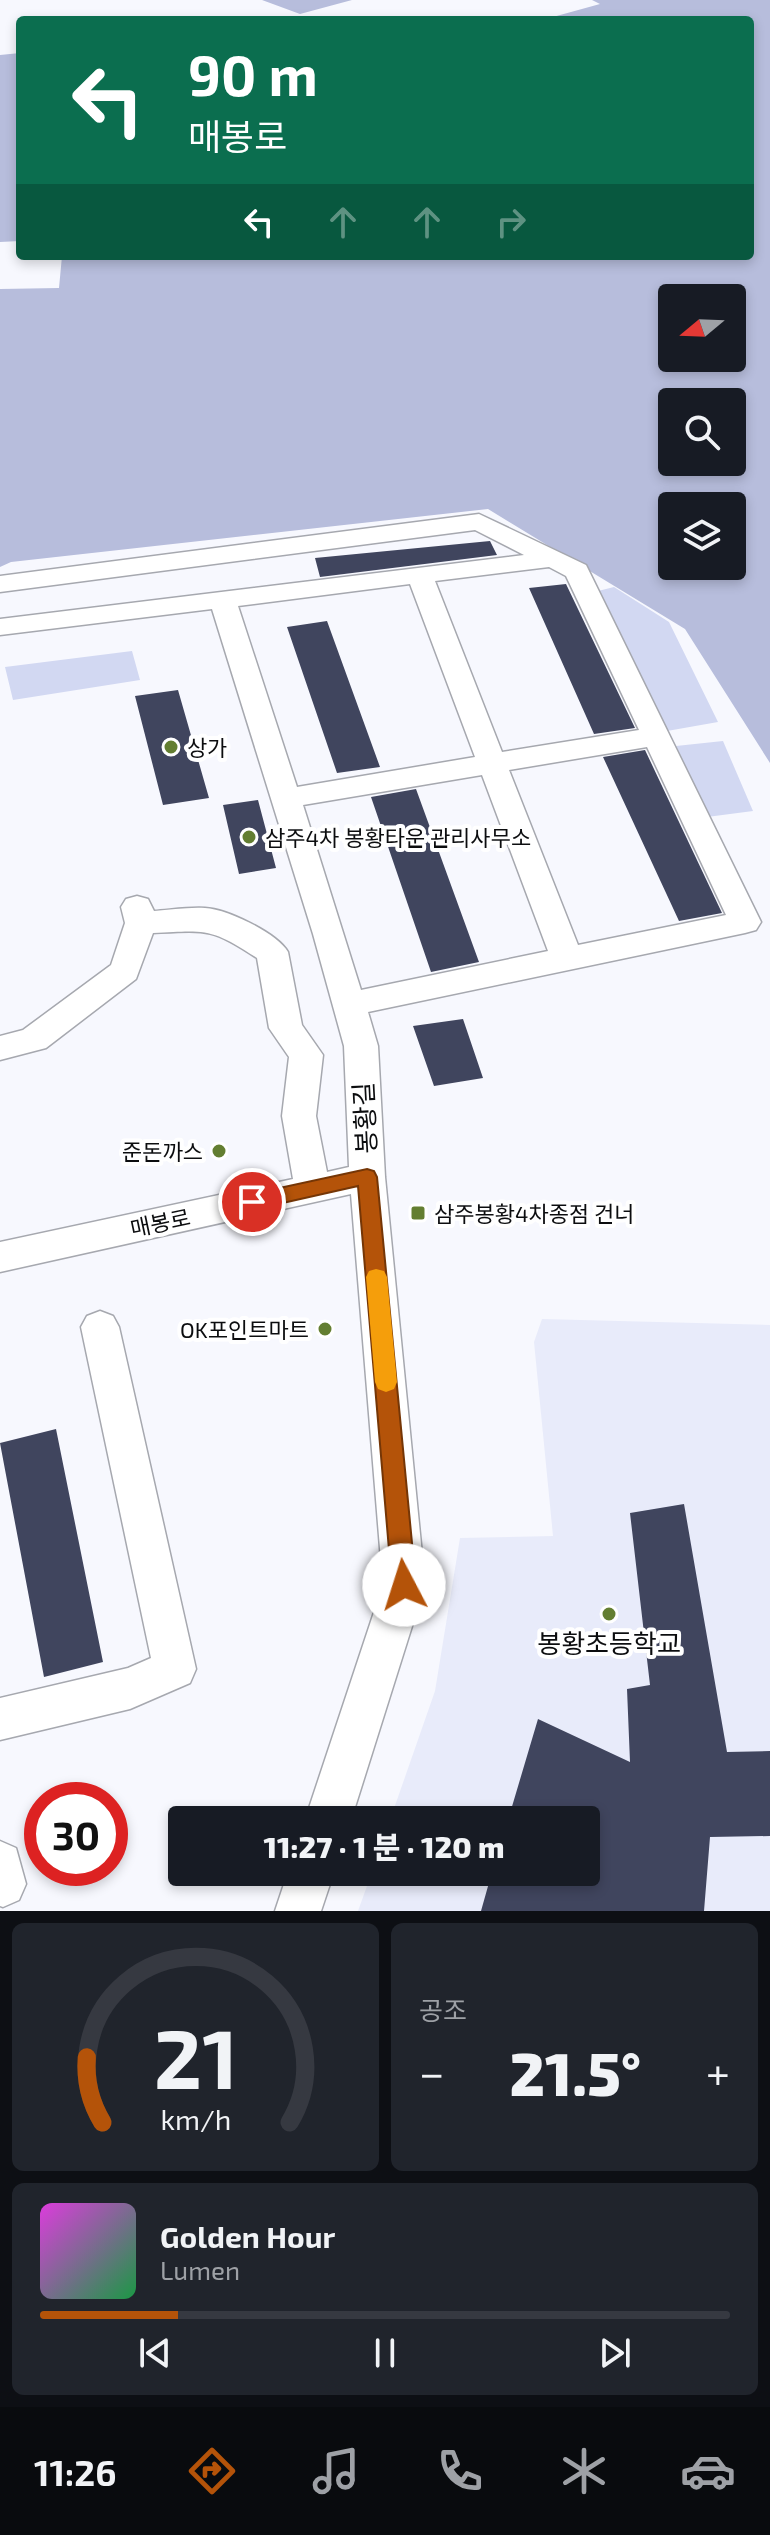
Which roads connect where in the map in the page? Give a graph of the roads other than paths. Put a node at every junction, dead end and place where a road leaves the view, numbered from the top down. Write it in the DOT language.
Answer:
graph roads {
  1 [pos="283,547"];
  2 [pos="553,559"];
  3 [pos="420,576"];
  4 [pos="0,584"];
  5 [pos="298,591"];
  6 [pos="223,600"];
  7 [pos="0,627"];
  8 [pos="656,736"];
  9 [pos="493,763"];
  10 [pos="286,798"];
  11 [pos="567,959"];
  12 [pos="349,1004"];
  13 [pos="0,1048"];
  14 [pos="367,1177"];
  15 [pos="312,1189"];
  16 [pos="0,1257"];
  17 [pos="100,1327"];
  18 [pos="0,1719"];
  19 [pos="333,1806"];
  20 [pos="306,1886"];
  21 [pos="298,1911"];
  1 -- 2 [label="street"];
  1 -- 4 [label="street"];
  1 -- 5 [label="street"];
  2 -- 3 [label="street"];
  2 -- 8 [label="street"];
  3 -- 5 [label="street"];
  3 -- 9 [label="street"];
  5 -- 6 [label="street"];
  6 -- 7 [label="street"];
  6 -- 10 [label="street, 봉황길"];
  8 -- 9 [label="street"];
  8 -- 11 [label="street"];
  9 -- 10 [label="street"];
  9 -- 11 [label="street"];
  10 -- 12 [label="street, 봉황길"];
  11 -- 12 [label="street"];
  12 -- 14 [label="street, 봉황길"];
  13 -- 15 [label="street"];
  14 -- 15 [label="street, 매봉로"];
  14 -- 19 [label="street, 봉황길"];
  15 -- 16 [label="street, 매봉로"];
  17 -- 18 [label="street"];
  20 -- 21 [label="street"];
}
